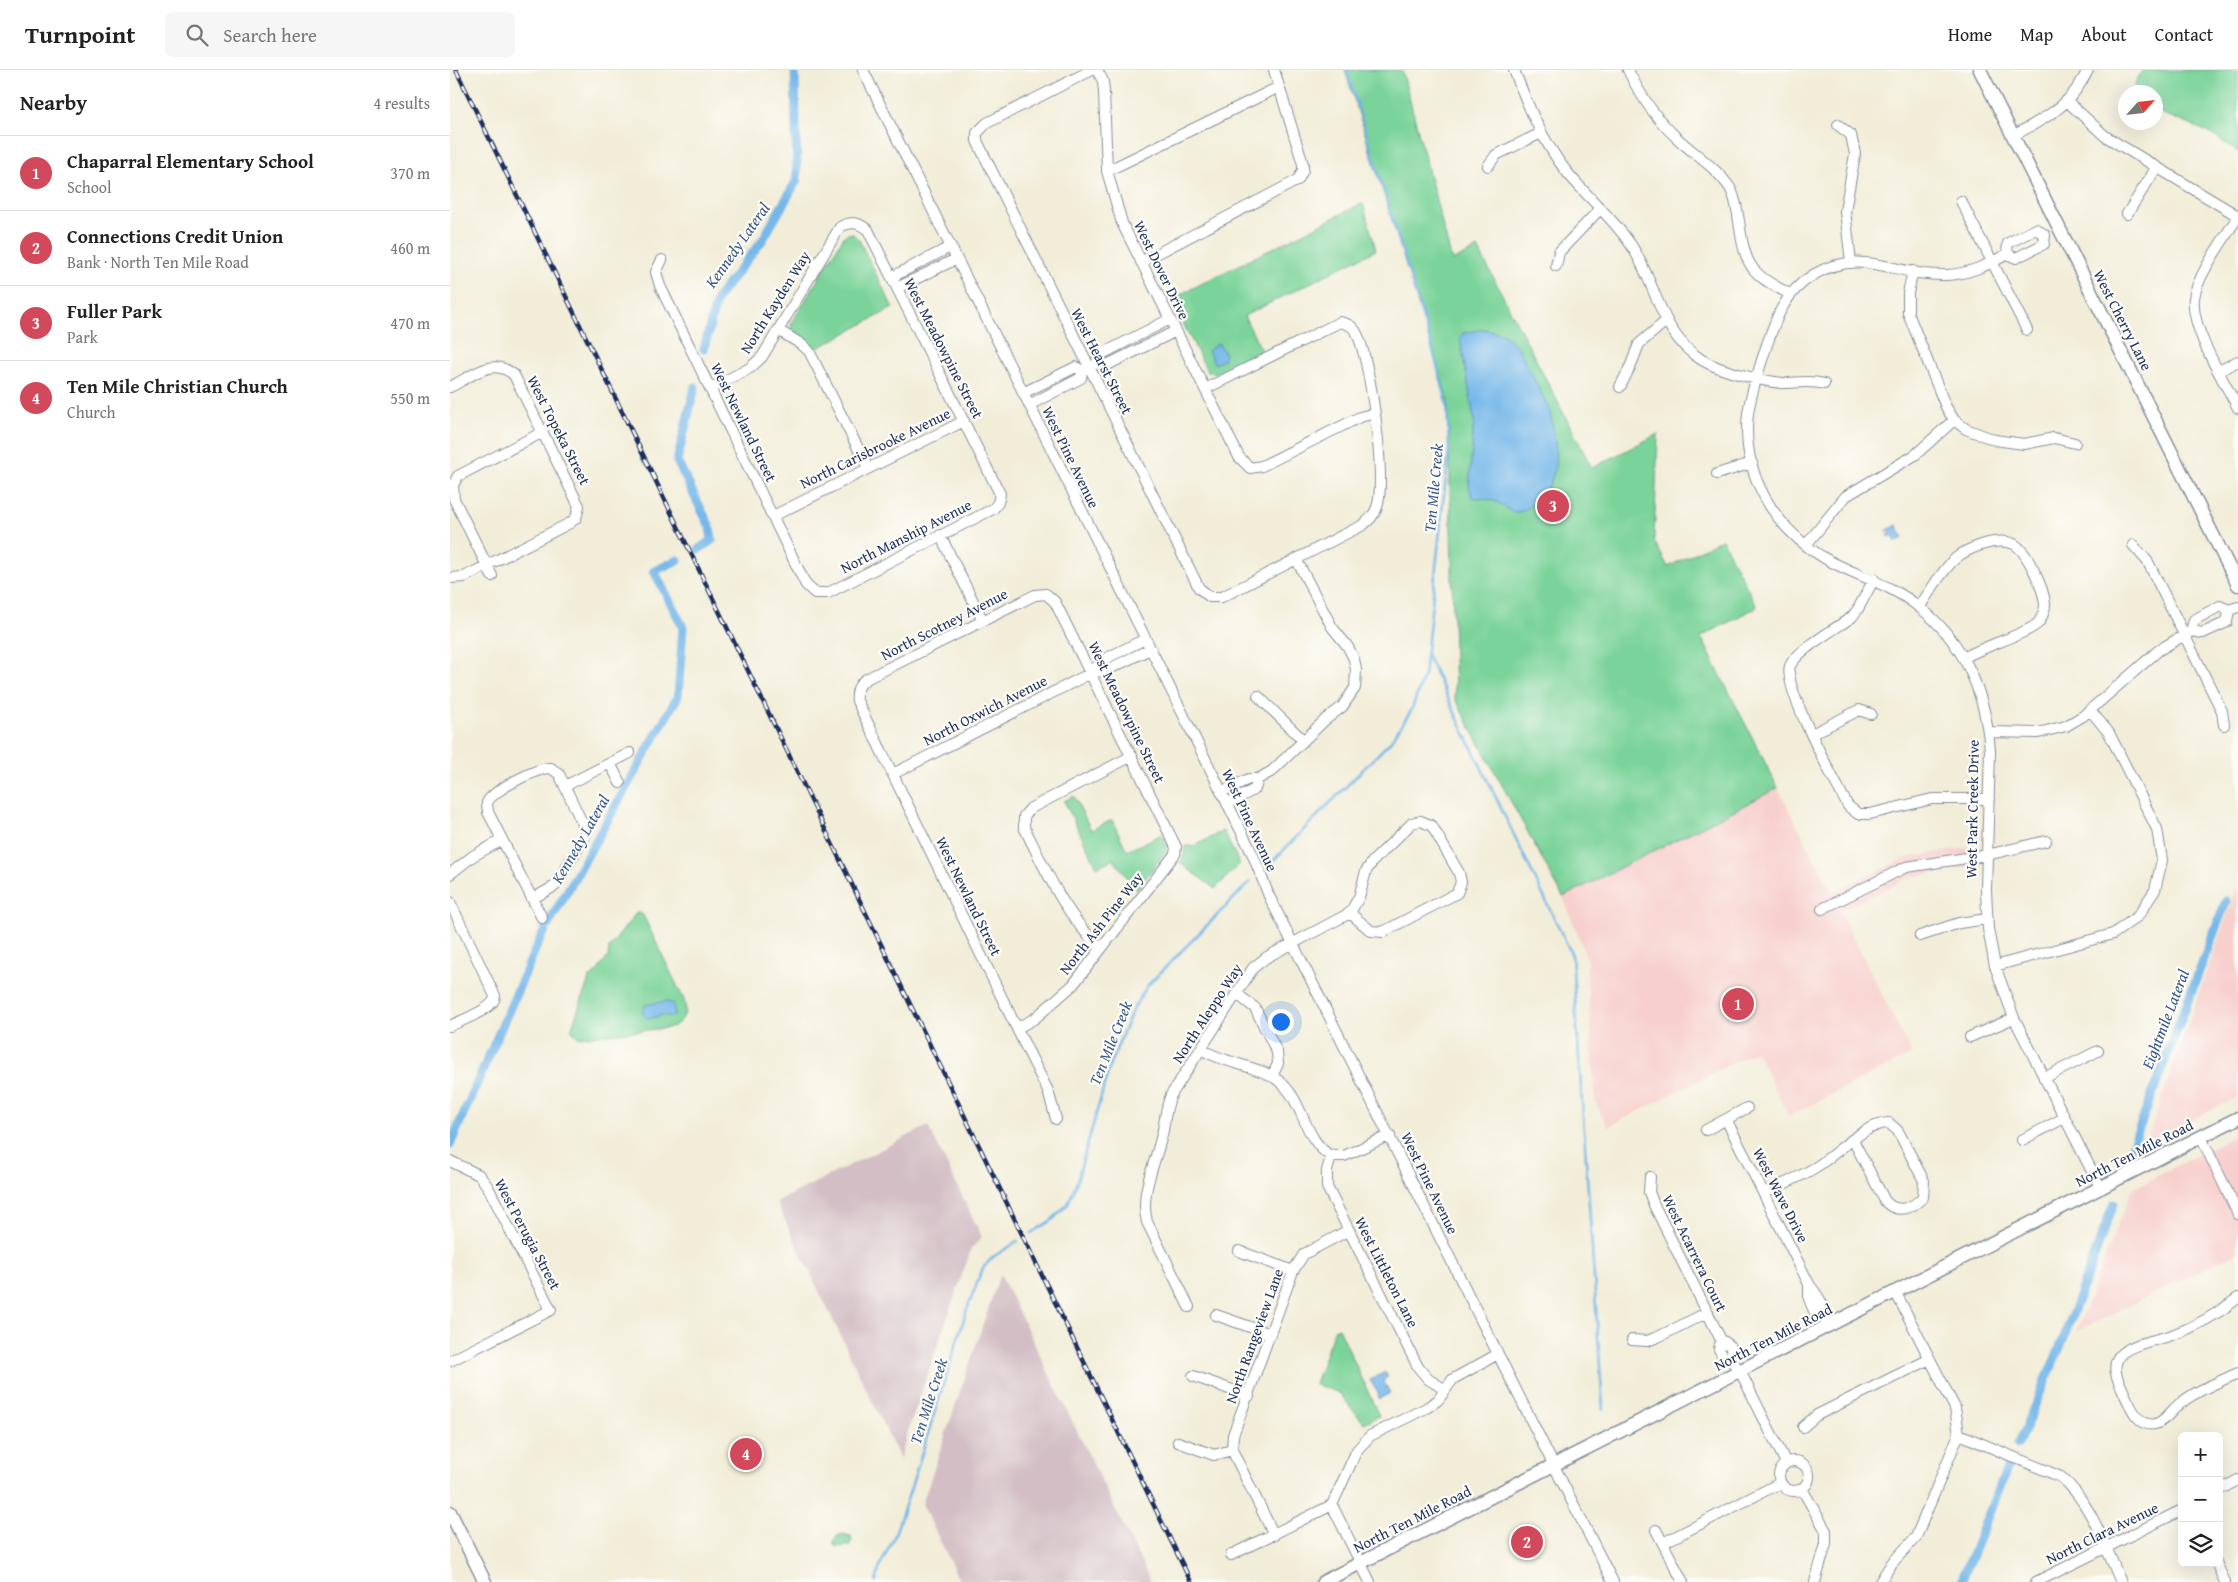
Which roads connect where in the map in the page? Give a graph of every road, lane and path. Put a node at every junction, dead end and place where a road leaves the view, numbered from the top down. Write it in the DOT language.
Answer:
graph roads {
  1 [pos="875,70"];
  2 [pos="1092,70"];
  3 [pos="1098,70"];
  4 [pos="1274,70"];
  5 [pos="1514,70"];
  6 [pos="1628,70"];
  7 [pos="1980,70"];
  8 [pos="2088,70"];
  9 [pos="864,72"];
  10 [pos="1279,87"];
  11 [pos="2068,102"];
  12 [pos="1838,125"];
  13 [pos="1541,134"];
  14 [pos="2014,136"];
  15 [pos="1488,166"];
  16 [pos="2157,167"];
  17 [pos="1107,171"];
  18 [pos="1961,201"];
  19 [pos="1600,209"];
  20 [pos="2127,214"];
  21 [pos="2238,216"];
  22 [pos="854,223"];
  23 [pos="2058,228"];
  24 [pos="2044,235"];
  25 [pos="950,247"];
  26 [pos="2007,254"];
  27 [pos="956,259"];
  28 [pos="662,260"];
  29 [pos="1140,262"];
  30 [pos="1851,262"];
  31 [pos="1992,262"];
  32 [pos="1556,266"];
  33 [pos="1913,272"];
  34 [pos="892,277"];
  35 [pos="897,288"];
  36 [pos="1790,294"];
  37 [pos="1170,319"];
  38 [pos="1666,321"];
  39 [pos="778,330"];
  40 [pos="2026,330"];
  41 [pos="1176,332"];
  42 [pos="2238,361"];
  43 [pos="1089,367"];
  44 [pos="2219,371"];
  45 [pos="1757,377"];
  46 [pos="1824,384"];
  47 [pos="1620,387"];
  48 [pos="450,388"];
  49 [pos="711,388"];
  50 [pos="1205,389"];
  51 [pos="1022,393"];
  52 [pos="1029,405"];
  53 [pos="2238,408"];
  54 [pos="1374,413"];
  55 [pos="1954,420"];
  56 [pos="964,421"];
  57 [pos="543,432"];
  58 [pos="2075,443"];
  59 [pos="1752,463"];
  60 [pos="868,468"];
  61 [pos="1717,474"];
  62 [pos="1000,494"];
  63 [pos="773,516"];
  64 [pos="940,535"];
  65 [pos="1806,545"];
  66 [pos="2133,545"];
  67 [pos="1296,559"];
  68 [pos="487,565"];
  69 [pos="492,576"];
  70 [pos="450,578"];
  71 [pos="1874,579"];
  72 [pos="2238,585"];
  73 [pos="815,593"];
  74 [pos="1046,594"];
  75 [pos="1919,606"];
  76 [pos="2234,609"];
  77 [pos="983,621"];
  78 [pos="2188,633"];
  79 [pos="1144,638"];
  80 [pos="1150,649"];
  81 [pos="1964,658"];
  82 [pos="1091,673"];
  83 [pos="858,687"];
  84 [pos="1258,696"];
  85 [pos="2090,710"];
  86 [pos="1871,714"];
  87 [pos="2224,725"];
  88 [pos="1989,732"];
  89 [pos="1812,734"];
  90 [pos="1303,740"];
  91 [pos="630,753"];
  92 [pos="1132,756"];
  93 [pos="610,763"];
  94 [pos="893,774"];
  95 [pos="1258,779"];
  96 [pos="620,783"];
  97 [pos="565,786"];
  98 [pos="1221,792"];
  99 [pos="1989,799"];
  100 [pos="1227,804"];
  101 [pos="502,840"];
  102 [pos="2046,842"];
  103 [pos="1176,847"];
  104 [pos="1987,855"];
  105 [pos="450,874"];
  106 [pos="532,899"];
  107 [pos="450,902"];
  108 [pos="1822,909"];
  109 [pos="1350,913"];
  110 [pos="542,918"];
  111 [pos="1987,919"];
  112 [pos="1920,936"];
  113 [pos="1293,944"];
  114 [pos="1101,949"];
  115 [pos="1995,966"];
  116 [pos="1238,994"];
  117 [pos="2014,1018"];
  118 [pos="450,1026"];
  119 [pos="1017,1028"];
  120 [pos="1970,1037"];
  121 [pos="1201,1049"];
  122 [pos="2098,1050"];
  123 [pos="1272,1076"];
  124 [pos="2044,1078"];
  125 [pos="1747,1108"];
  126 [pos="2064,1118"];
  127 [pos="2238,1118"];
  128 [pos="1056,1119"];
  129 [pos="1726,1119"];
  130 [pos="1706,1130"];
  131 [pos="1390,1135"];
  132 [pos="2201,1137"];
  133 [pos="1853,1140"];
  134 [pos="2022,1140"];
  135 [pos="1330,1156"];
  136 [pos="450,1161"];
  137 [pos="1650,1177"];
  138 [pos="2100,1189"];
  139 [pos="1764,1194"];
  140 [pos="2238,1214"];
  141 [pos="1348,1230"];
  142 [pos="1239,1251"];
  143 [pos="1293,1271"];
  144 [pos="1896,1293"];
  145 [pos="2238,1298"];
  146 [pos="1189,1307"];
  147 [pos="1708,1312"];
  148 [pos="1216,1315"];
  149 [pos="1830,1326"];
  150 [pos="1270,1334"];
  151 [pos="1632,1340"];
  152 [pos="1498,1354"];
  153 [pos="1930,1358"];
  154 [pos="450,1361"];
  155 [pos="1740,1372"];
  156 [pos="2238,1373"];
  157 [pos="1193,1376"];
  158 [pos="1444,1389"];
  159 [pos="1249,1396"];
  160 [pos="1803,1428"];
  161 [pos="1959,1434"];
  162 [pos="1178,1442"];
  163 [pos="1232,1450"];
  164 [pos="1786,1463"];
  165 [pos="1554,1466"];
  166 [pos="2238,1480"];
  167 [pos="1780,1483"];
  168 [pos="2223,1488"];
  169 [pos="1802,1489"];
  170 [pos="1332,1505"];
  171 [pos="450,1512"];
  172 [pos="2178,1512"];
  173 [pos="1656,1530"];
  174 [pos="1274,1535"];
  175 [pos="1663,1544"];
  176 [pos="2105,1547"];
  177 [pos="1231,1555"];
  178 [pos="1360,1563"];
  179 [pos="2218,1567"];
  180 [pos="485,1582"];
  181 [pos="1323,1582"];
  182 [pos="1370,1582"];
  183 [pos="1613,1582"];
  184 [pos="1683,1582"];
  185 [pos="1814,1582"];
  186 [pos="1880,1582"];
  187 [pos="2036,1582"];
  188 [pos="2121,1582"];
  189 [pos="2225,1582"];
  1 -- 9 [label="street"];
  2 -- 43 [label="street, West Hearst Street"];
  3 -- 17 [label="street, West Dover Drive"];
  4 -- 10 [label="street"];
  5 -- 13 [label="street"];
  6 -- 36 [label="street"];
  7 -- 14 [label="main road, West Cherry Lane"];
  8 -- 11 [label="street"];
  9 -- 25 [label="street, West Pine Avenue"];
  10 -- 17 [label="street"];
  10 -- 29 [label="street"];
  11 -- 14 [label="street"];
  11 -- 16 [label="street"];
  12 -- 30 [label="street"];
  13 -- 15 [label="street"];
  13 -- 19 [label="street"];
  14 -- 23 [label="main road, West Cherry Lane"];
  16 -- 20 [label="street"];
  16 -- 21 [label="street"];
  17 -- 29 [label="street, West Dover Drive"];
  18 -- 31 [label="street"];
  19 -- 32 [label="street"];
  19 -- 38 [label="street"];
  21 -- 44 [label="street"];
  22 -- 34 [label="street, West Meadowpine Street"];
  22 -- 39 [label="street, North Kayden Way"];
  23 -- 24 [label="street, West Park Creek Drive"];
  23 -- 72 [label="main road, West Cherry Lane"];
  24 -- 26 [label="street, West Park Creek Drive"];
  24 -- 26 [label="street, West Park Creek Drive"];
  25 -- 27 [label="street, West Pine Avenue"];
  25 -- 34 [label="street"];
  26 -- 31 [label="street, West Park Creek Drive"];
  27 -- 35 [label="street"];
  27 -- 51 [label="street, West Pine Avenue"];
  28 -- 49 [label="street, West Newland Street"];
  29 -- 37 [label="street, West Dover Drive"];
  30 -- 33 [label="street, West Park Creek Drive"];
  30 -- 36 [label="street, West Park Creek Drive"];
  31 -- 33 [label="street, West Park Creek Drive"];
  31 -- 40 [label="street"];
  33 -- 55 [label="street"];
  34 -- 35 [label="street, West Meadowpine Street"];
  35 -- 56 [label="street, West Meadowpine Street"];
  36 -- 45 [label="street, West Park Creek Drive"];
  37 -- 41 [label="street, West Dover Drive"];
  37 -- 43 [label="street"];
  38 -- 45 [label="street"];
  38 -- 47 [label="street"];
  39 -- 49 [label="street, North Kayden Way"];
  39 -- 60 [label="street"];
  41 -- 43 [label="street"];
  41 -- 50 [label="street, West Dover Drive"];
  42 -- 44 [label="street"];
  43 -- 51 [label="street"];
  43 -- 52 [label="street"];
  43 -- 67 [label="street, West Hearst Street"];
  44 -- 53 [label="street"];
  45 -- 46 [label="street"];
  45 -- 59 [label="street, West Park Creek Drive"];
  48 -- 57 [label="street, West Topeka Street"];
  49 -- 63 [label="street, West Newland Street"];
  50 -- 54 [label="street, West Dover Drive"];
  50 -- 54 [label="street"];
  51 -- 52 [label="street, West Pine Avenue"];
  52 -- 79 [label="street, West Pine Avenue"];
  54 -- 67 [label="street"];
  55 -- 58 [label="street"];
  55 -- 65 [label="street"];
  56 -- 60 [label="street, North Carisbrooke Avenue"];
  56 -- 62 [label="street, West Meadowpine Street"];
  57 -- 68 [label="street"];
  57 -- 68 [label="street, West Topeka Street"];
  59 -- 61 [label="street"];
  59 -- 65 [label="street, West Park Creek Drive"];
  60 -- 63 [label="street, North Carisbrooke Avenue"];
  62 -- 64 [label="street, North Manship Avenue"];
  63 -- 73 [label="street, West Newland Street"];
  64 -- 73 [label="street, North Manship Avenue"];
  64 -- 77 [label="street"];
  65 -- 71 [label="street, West Park Creek Drive"];
  66 -- 78 [label="street"];
  67 -- 90 [label="street"];
  68 -- 69 [label="street"];
  68 -- 70 [label="street"];
  71 -- 75 [label="street, West Park Creek Drive"];
  71 -- 89 [label="street"];
  74 -- 77 [label="street, North Scotney Avenue"];
  74 -- 82 [label="street, West Meadowpine Street"];
  75 -- 81 [label="street, West Park Creek Drive"];
  75 -- 81 [label="street"];
  76 -- 78 [label="street"];
  76 -- 78 [label="street"];
  77 -- 83 [label="street, North Scotney Avenue"];
  78 -- 85 [label="street"];
  78 -- 87 [label="street"];
  79 -- 80 [label="street, West Pine Avenue"];
  79 -- 82 [label="street, North Oxwich Avenue"];
  80 -- 82 [label="street, North Oxwich Avenue"];
  80 -- 98 [label="street, West Pine Avenue"];
  81 -- 88 [label="street, West Park Creek Drive"];
  82 -- 92 [label="street, West Meadowpine Street"];
  82 -- 94 [label="street, North Oxwich Avenue"];
  83 -- 94 [label="street, West Newland Street"];
  84 -- 90 [label="street"];
  85 -- 88 [label="street"];
  85 -- 115 [label="street"];
  86 -- 89 [label="street"];
  88 -- 99 [label="street, West Park Creek Drive"];
  89 -- 99 [label="street"];
  90 -- 95 [label="street"];
  91 -- 93 [label="street"];
  92 -- 103 [label="street, West Meadowpine Street"];
  92 -- 114 [label="street"];
  93 -- 96 [label="street"];
  93 -- 97 [label="street"];
  94 -- 119 [label="street, West Newland Street"];
  95 -- 98 [label="street"];
  95 -- 100 [label="street"];
  97 -- 101 [label="street"];
  97 -- 106 [label="street"];
  98 -- 100 [label="street, West Pine Avenue"];
  99 -- 104 [label="street, West Park Creek Drive"];
  100 -- 113 [label="street, West Pine Avenue"];
  101 -- 105 [label="street"];
  101 -- 106 [label="street"];
  102 -- 104 [label="street"];
  103 -- 114 [label="street, North Ash Pine Way"];
  104 -- 108 [label="street"];
  104 -- 111 [label="street, West Park Creek Drive"];
  106 -- 110 [label="street"];
  107 -- 118 [label="street"];
  109 -- 109 [label="street"];
  109 -- 113 [label="street, North Aleppo Way"];
  111 -- 112 [label="street"];
  111 -- 115 [label="street, West Park Creek Drive"];
  113 -- 116 [label="street, North Aleppo Way"];
  113 -- 131 [label="street, West Pine Avenue"];
  114 -- 119 [label="street, North Ash Pine Way"];
  115 -- 117 [label="street, West Park Creek Drive"];
  116 -- 121 [label="street, North Aleppo Way"];
  116 -- 123 [label="street"];
  117 -- 120 [label="street"];
  117 -- 124 [label="street, West Park Creek Drive"];
  119 -- 128 [label="street, West Newland Street"];
  121 -- 123 [label="street"];
  121 -- 146 [label="street, North Aleppo Way"];
  122 -- 124 [label="street"];
  123 -- 135 [label="street"];
  124 -- 126 [label="street, West Park Creek Drive"];
  125 -- 129 [label="street"];
  126 -- 134 [label="street"];
  126 -- 138 [label="street, West Park Creek Drive"];
  127 -- 132 [label="main road, North Ten Mile Road"];
  129 -- 130 [label="street"];
  129 -- 139 [label="street, West Wave Drive"];
  131 -- 135 [label="street"];
  131 -- 152 [label="street, West Pine Avenue"];
  132 -- 138 [label="main road, North Ten Mile Road"];
  132 -- 140 [label="street"];
  133 -- 133 [label="street"];
  133 -- 139 [label="street"];
  135 -- 141 [label="street, West Littleton Lane"];
  136 -- 154 [label="street, West Perugia Street"];
  137 -- 147 [label="street, West Acarrera Court"];
  138 -- 144 [label="main road, North Ten Mile Road"];
  139 -- 149 [label="street, West Wave Drive"];
  141 -- 143 [label="street, North Rangeview Lane"];
  141 -- 158 [label="street, West Littleton Lane"];
  142 -- 143 [label="street"];
  143 -- 150 [label="street, North Rangeview Lane"];
  144 -- 149 [label="main road, North Ten Mile Road"];
  144 -- 153 [label="street"];
  145 -- 156 [label="street"];
  147 -- 151 [label="street"];
  147 -- 155 [label="street, West Acarrera Court"];
  148 -- 150 [label="street"];
  149 -- 155 [label="main road, North Ten Mile Road"];
  150 -- 159 [label="street, North Rangeview Lane"];
  152 -- 158 [label="street"];
  152 -- 165 [label="street, West Pine Avenue"];
  153 -- 160 [label="street"];
  153 -- 161 [label="street"];
  155 -- 164 [label="street, West Acarrera Court"];
  155 -- 165 [label="main road, North Ten Mile Road"];
  157 -- 159 [label="street"];
  158 -- 170 [label="street"];
  159 -- 163 [label="street, North Rangeview Lane"];
  161 -- 176 [label="street"];
  161 -- 186 [label="street"];
  162 -- 163 [label="street"];
  163 -- 174 [label="street"];
  164 -- 167 [label="street"];
  164 -- 169 [label="street"];
  165 -- 178 [label="main road, North Ten Mile Road"];
  165 -- 183 [label="street, West Pine Avenue"];
  166 -- 168 [label="street"];
  167 -- 169 [label="street"];
  167 -- 175 [label="street"];
  169 -- 185 [label="street"];
  170 -- 174 [label="street"];
  170 -- 178 [label="street"];
  171 -- 180 [label="main road"];
  172 -- 176 [label="street, North Clara Avenue"];
  173 -- 175 [label="street"];
  174 -- 177 [label="street"];
  175 -- 184 [label="street"];
  176 -- 187 [label="street, North Clara Avenue"];
  176 -- 188 [label="street"];
  178 -- 181 [label="main road, North Ten Mile Road"];
  178 -- 182 [label="street"];
  179 -- 189 [label="street"];
}
